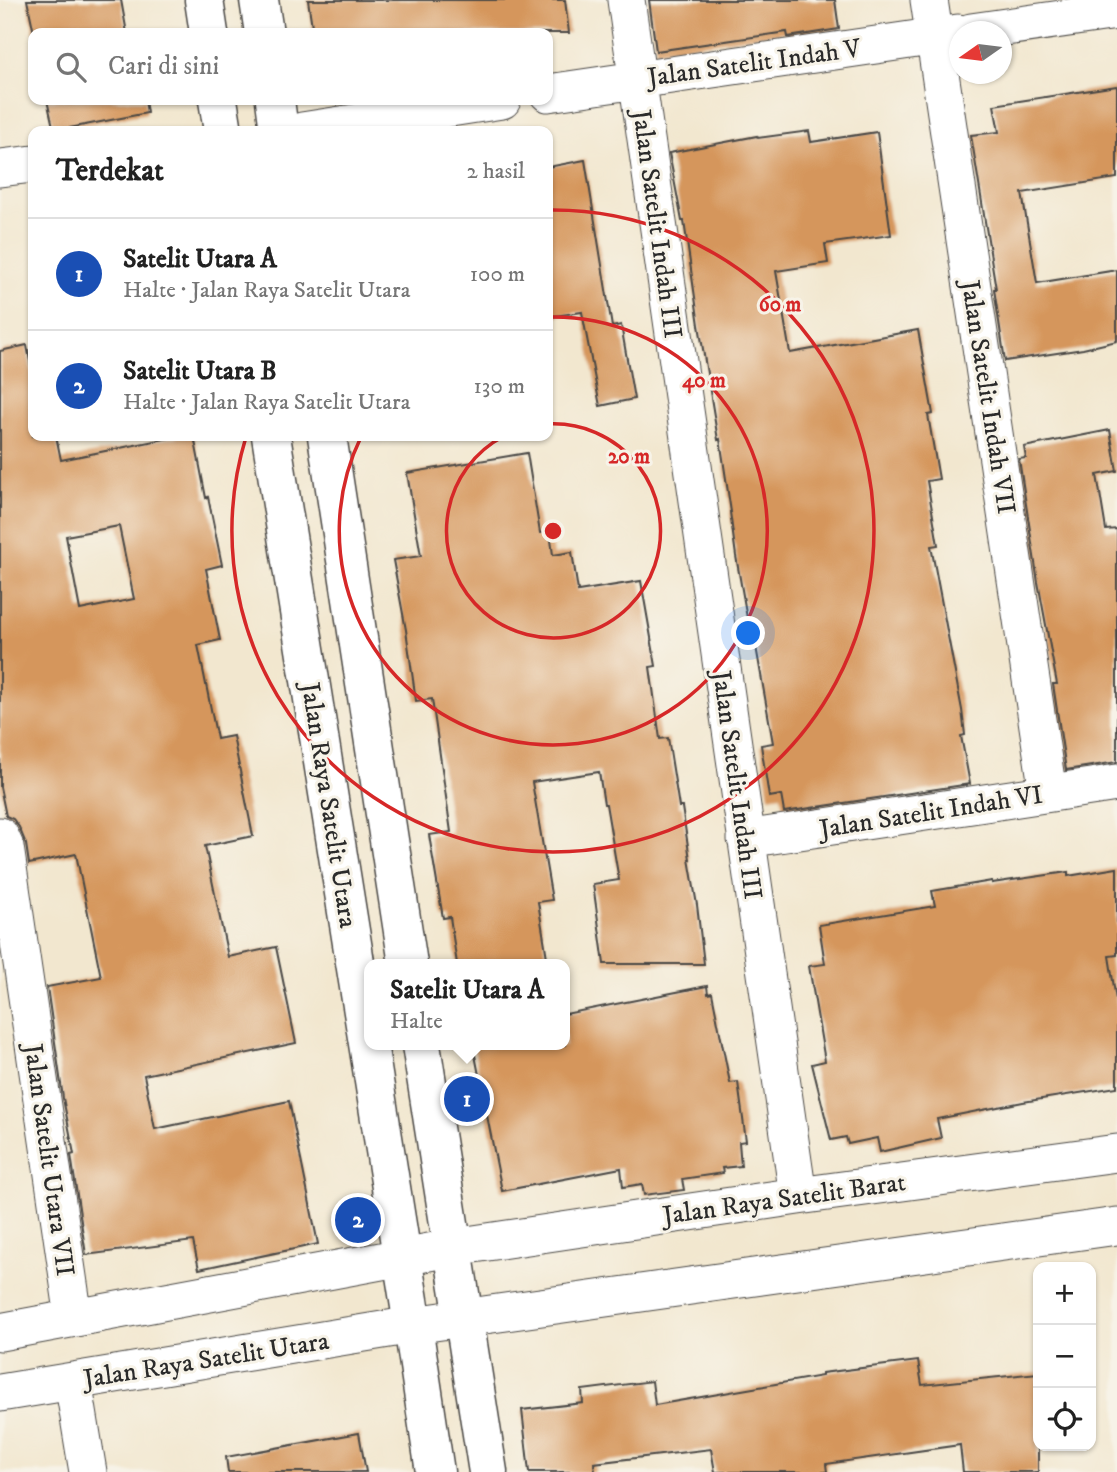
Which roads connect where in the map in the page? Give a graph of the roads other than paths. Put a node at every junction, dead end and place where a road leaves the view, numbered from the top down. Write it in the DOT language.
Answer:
graph roads {
  1 [pos="204,0"];
  2 [pos="259,0"];
  3 [pos="626,0"];
  4 [pos="929,0"];
  5 [pos="1117,11"];
  6 [pos="1012,26"];
  7 [pos="208,28"];
  8 [pos="263,28"];
  9 [pos="947,35"];
  10 [pos="637,79"];
  11 [pos="553,92"];
  12 [pos="219,105"];
  13 [pos="276,105"];
  14 [pos="470,105"];
  15 [pos="222,126"];
  16 [pos="278,126"];
  17 [pos="334,126"];
  18 [pos="28,165"];
  19 [pos="0,168"];
  20 [pos="272,441"];
  21 [pos="328,441"];
  22 [pos="1117,783"];
  23 [pos="1048,793"];
  24 [pos="0,836"];
  25 [pos="746,839"];
  26 [pos="407,959"];
  27 [pos="364,1018"];
  28 [pos="369,1050"];
  29 [pos="422,1050"];
  30 [pos="1117,1153"];
  31 [pos="798,1196"];
  32 [pos="1117,1226"];
  33 [pos="452,1248"];
  34 [pos="402,1256"];
  35 [pos="74,1318"];
  36 [pos="464,1318"];
  37 [pos="412,1325"];
  38 [pos="0,1332"];
  39 [pos="73,1381"];
  40 [pos="0,1393"];
  41 [pos="88,1472"];
  42 [pos="435,1472"];
  43 [pos="488,1472"];
  1 -- 7 [label="street"];
  2 -- 8 [label="street"];
  3 -- 10 [label="street, Jalan Satelit Indah III"];
  4 -- 9 [label="street, Jalan Satelit Indah VII"];
  5 -- 6 [label="street"];
  9 -- 10 [label="street, Jalan Satelit Indah V"];
  9 -- 23 [label="street, Jalan Satelit Indah VII"];
  10 -- 11 [label="street, Jalan Satelit Indah V"];
  10 -- 25 [label="street, Jalan Satelit Indah III"];
  12 -- 15 [label="street"];
  13 -- 16 [label="street"];
  14 -- 17 [label="street"];
  18 -- 19 [label="street"];
  20 -- 27 [label="street, Jalan Raya Satelit Utara"];
  21 -- 26 [label="street, Jalan Raya Satelit Utara"];
  22 -- 23 [label="street, Jalan Satelit Indah VI"];
  23 -- 25 [label="street, Jalan Satelit Indah VI"];
  24 -- 35 [label="street, Jalan Satelit Utara VII"];
  25 -- 31 [label="street, Jalan Satelit Indah III"];
  28 -- 34 [label="street, Jalan Raya Satelit Utara"];
  29 -- 33 [label="street"];
  30 -- 31 [label="street, Jalan Raya Satelit Barat"];
  31 -- 33 [label="street, Jalan Raya Satelit Barat"];
  32 -- 36 [label="street"];
  33 -- 34 [label="street"];
  33 -- 36 [label="street"];
  34 -- 35 [label="street"];
  34 -- 37 [label="street, Jalan Raya Satelit Utara"];
  35 -- 38 [label="street"];
  36 -- 37 [label="street, Jalan Raya Satelit Utara"];
  36 -- 43 [label="street"];
  37 -- 39 [label="street, Jalan Raya Satelit Utara"];
  37 -- 42 [label="street, Jalan Raya Satelit Utara"];
  39 -- 40 [label="street, Jalan Raya Satelit Utara"];
  39 -- 41 [label="street"];
}
